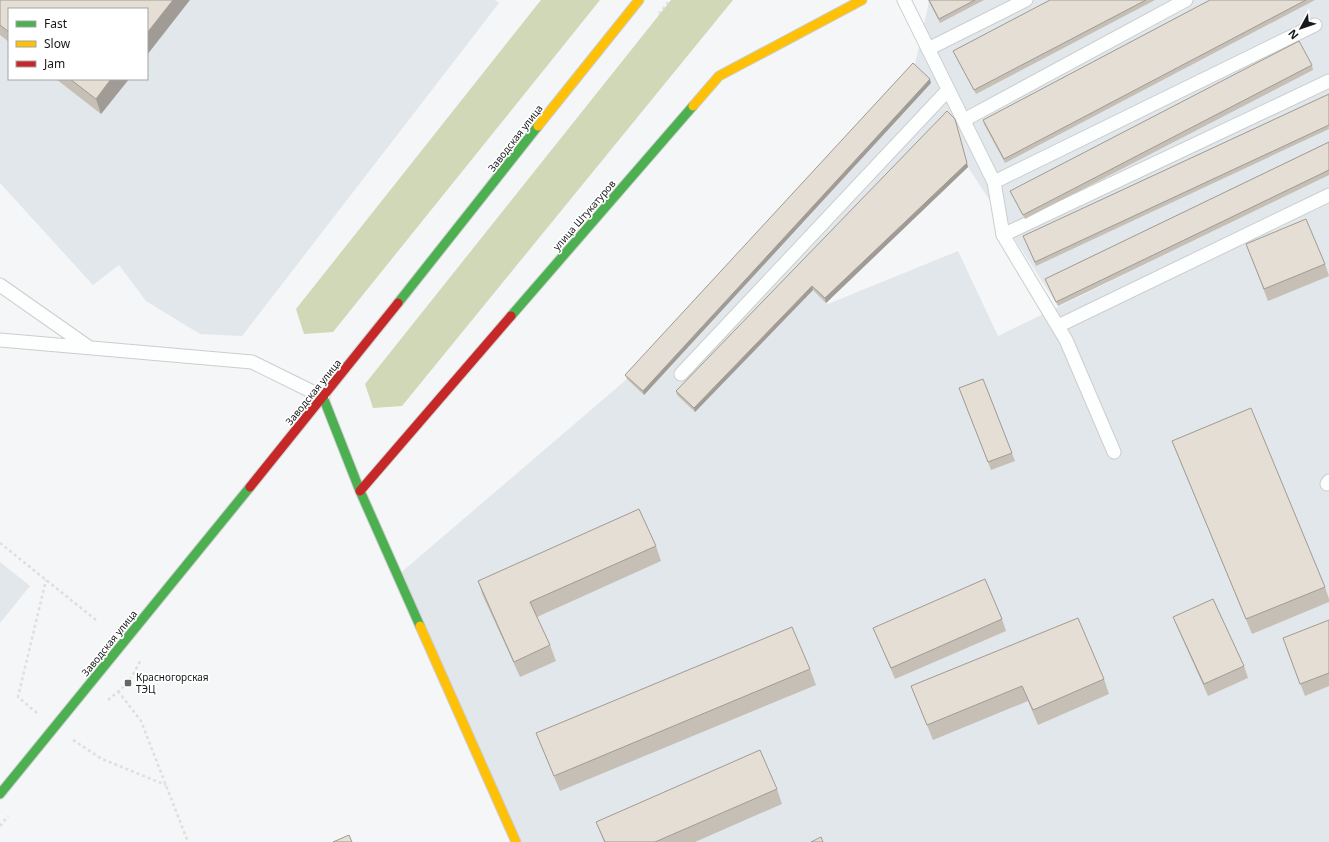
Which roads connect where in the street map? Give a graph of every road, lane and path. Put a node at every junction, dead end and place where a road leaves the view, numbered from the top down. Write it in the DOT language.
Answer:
graph roads {
  1 [pos="639,0"];
  2 [pos="862,0"];
  3 [pos="904,0"];
  4 [pos="1026,0"];
  5 [pos="1186,0"];
  6 [pos="1315,25"];
  7 [pos="928,49"];
  8 [pos="1329,81"];
  9 [pos="948,90"];
  10 [pos="964,120"];
  11 [pos="994,182"];
  12 [pos="1329,195"];
  13 [pos="1003,235"];
  14 [pos="0,285"];
  15 [pos="1058,326"];
  16 [pos="0,340"];
  17 [pos="89,347"];
  18 [pos="681,374"];
  19 [pos="323,397"];
  20 [pos="1114,452"];
  21 [pos="360,491"];
  22 [pos="0,543"];
  23 [pos="96,620"];
  24 [pos="116,689"];
  25 [pos="0,794"];
  26 [pos="188,842"];
  27 [pos="516,842"];
  1 -- 19 [label="street, Заводская улица"];
  2 -- 21 [label="street, улица Штукатуров"];
  3 -- 7 [label="lane"];
  4 -- 7 [label="lane"];
  5 -- 10 [label="lane"];
  6 -- 11 [label="lane"];
  7 -- 9 [label="lane"];
  8 -- 13 [label="lane"];
  9 -- 10 [label="lane"];
  9 -- 18 [label="lane"];
  10 -- 11 [label="lane"];
  11 -- 13 [label="lane"];
  12 -- 15 [label="lane"];
  13 -- 15 [label="lane"];
  14 -- 17 [label="lane"];
  15 -- 20 [label="lane"];
  16 -- 17 [label="lane"];
  17 -- 19 [label="lane"];
  19 -- 21 [label="street"];
  19 -- 25 [label="street, Заводская улица"];
  21 -- 27 [label="street"];
  22 -- 23 [label="path"];
  24 -- 26 [label="path"];
}
